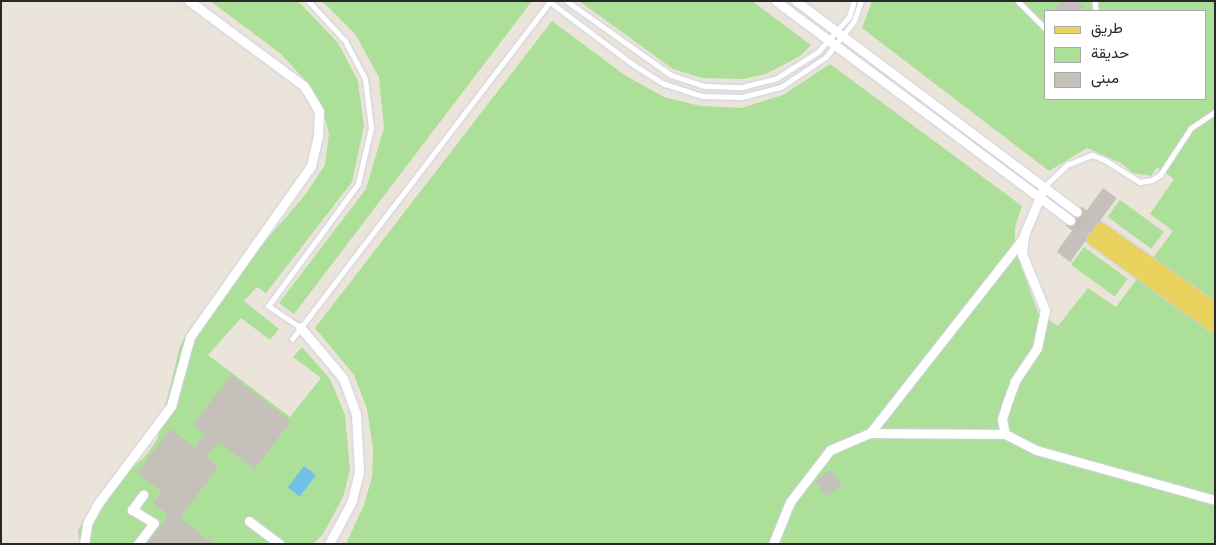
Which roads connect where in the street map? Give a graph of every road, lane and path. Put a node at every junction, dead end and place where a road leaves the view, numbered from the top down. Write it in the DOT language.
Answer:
graph roads {
  1 [pos="189,1"];
  2 [pos="308,1"];
  3 [pos="567,1"];
  4 [pos="776,1"];
  5 [pos="796,1"];
  6 [pos="854,1"];
  7 [pos="861,1"];
  8 [pos="1018,1"];
  9 [pos="549,2"];
  10 [pos="1044,27"];
  11 [pos="839,34"];
  12 [pos="831,43"];
  13 [pos="1215,112"];
  14 [pos="1044,187"];
  15 [pos="1041,199"];
  16 [pos="1077,212"];
  17 [pos="1070,220"];
  18 [pos="1024,235"];
  19 [pos="1215,310"];
  20 [pos="1215,326"];
  21 [pos="300,327"];
  22 [pos="292,339"];
  23 [pos="870,433"];
  24 [pos="1005,434"];
  25 [pos="143,495"];
  26 [pos="1215,500"];
  27 [pos="249,521"];
  28 [pos="84,544"];
  29 [pos="138,544"];
  30 [pos="280,544"];
  31 [pos="329,544"];
  32 [pos="773,544"];
  1 -- 28 [label="street"];
  2 -- 21 [label="lane"];
  3 -- 12 [label="lane"];
  4 -- 12 [label="street"];
  5 -- 11 [label="street"];
  6 -- 11 [label="lane"];
  7 -- 11 [label="lane"];
  8 -- 10 [label="lane"];
  9 -- 12 [label="lane"];
  9 -- 21 [label="lane"];
  11 -- 12 [label="lane"];
  11 -- 12 [label="lane"];
  11 -- 14 [label="street"];
  12 -- 15 [label="street"];
  13 -- 14 [label="lane"];
  14 -- 15 [label="street"];
  14 -- 16 [label="street"];
  15 -- 17 [label="street"];
  15 -- 18 [label="street"];
  18 -- 23 [label="street"];
  18 -- 24 [label="street"];
  19 -- 20 [label="main road"];
  21 -- 22 [label="lane"];
  21 -- 31 [label="street"];
  23 -- 24 [label="street"];
  23 -- 32 [label="street"];
  24 -- 26 [label="street"];
  25 -- 29 [label="street"];
  27 -- 30 [label="street"];
}
